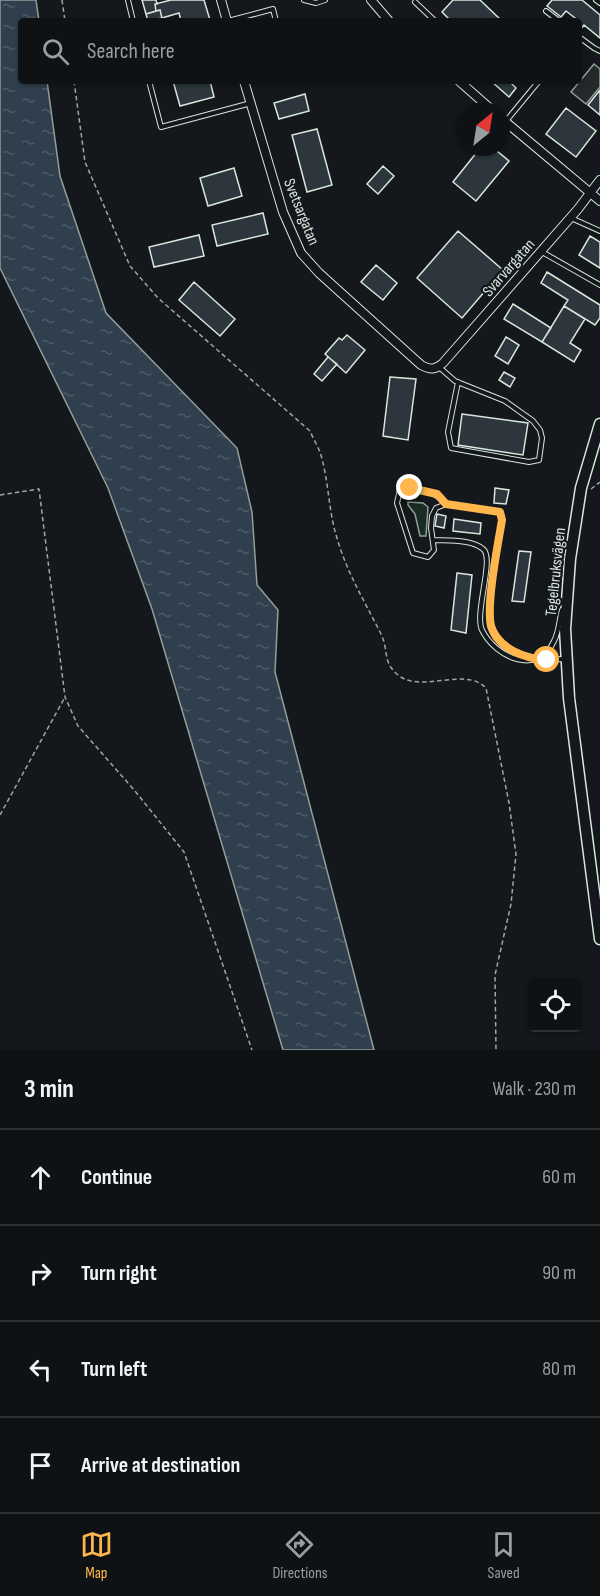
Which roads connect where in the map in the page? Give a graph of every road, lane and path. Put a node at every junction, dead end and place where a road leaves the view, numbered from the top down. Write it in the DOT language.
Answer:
graph roads {
  1 [pos="62,0"];
  2 [pos="128,0"];
  3 [pos="221,0"];
  4 [pos="304,0"];
  5 [pos="325,0"];
  6 [pos="371,0"];
  7 [pos="596,0"];
  8 [pos="415,2"];
  9 [pos="600,3"];
  10 [pos="546,11"];
  11 [pos="65,18"];
  12 [pos="132,18"];
  13 [pos="227,18"];
  14 [pos="239,18"];
  15 [pos="275,18"];
  16 [pos="386,18"];
  17 [pos="432,18"];
  18 [pos="556,18"];
  19 [pos="582,39"];
  20 [pos="600,51"];
  21 [pos="74,84"];
  22 [pos="150,84"];
  23 [pos="245,84"];
  24 [pos="462,84"];
  25 [pos="536,84"];
  26 [pos="483,102"];
  27 [pos="250,103"];
  28 [pos="510,112"];
  29 [pos="510,125"];
  30 [pos="600,180"];
  31 [pos="590,194"];
  32 [pos="600,201"];
  33 [pos="571,218"];
  34 [pos="600,231"];
  35 [pos="541,251"];
  36 [pos="600,285"];
  37 [pos="436,368"];
  38 [pos="458,382"];
  39 [pos="600,426"];
  40 [pos="0,495"];
  41 [pos="446,504"];
  42 [pos="433,540"];
  43 [pos="567,592"];
  44 [pos="566,659"];
  45 [pos="536,660"];
  46 [pos="65,697"];
  47 [pos="0,815"];
  48 [pos="600,933"];
  49 [pos="600,939"];
  50 [pos="252,1050"];
  51 [pos="496,1050"];
  1 -- 11 [label="path"];
  2 -- 12 [label="lane"];
  3 -- 13 [label="street"];
  4 -- 5 [label="lane"];
  6 -- 16 [label="street"];
  7 -- 9 [label="lane"];
  8 -- 17 [label="lane"];
  10 -- 18 [label="lane"];
  14 -- 15 [label="lane"];
  19 -- 20 [label="lane"];
  21 -- 51 [label="path"];
  22 -- 27 [label="lane"];
  23 -- 27 [label="street, Svetsargatan"];
  24 -- 26 [label="street"];
  25 -- 28 [label="lane"];
  27 -- 37 [label="street, Svetsargatan"];
  29 -- 31 [label="street"];
  30 -- 31 [label="street, Svarvargatan"];
  31 -- 32 [label="street"];
  31 -- 33 [label="street, Svarvargatan"];
  33 -- 34 [label="lane"];
  33 -- 35 [label="street, Svarvargatan"];
  35 -- 36 [label="lane"];
  35 -- 37 [label="street, Svarvargatan"];
  37 -- 38 [label="lane"];
  38 -- 38 [label="lane"];
  39 -- 43 [label="street, Tegelbruksvägen"];
  40 -- 46 [label="path"];
  41 -- 42 [label="lane"];
  41 -- 42 [label="lane"];
  41 -- 45 [label="lane"];
  42 -- 45 [label="lane"];
  43 -- 44 [label="street, Tegelbruksvägen"];
  43 -- 45 [label="lane"];
  44 -- 45 [label="lane"];
  44 -- 48 [label="street, Tegelbruksvägen"];
  46 -- 47 [label="path"];
  46 -- 50 [label="path"];
  48 -- 49 [label="street, Tegelbruksvägen"];
}
